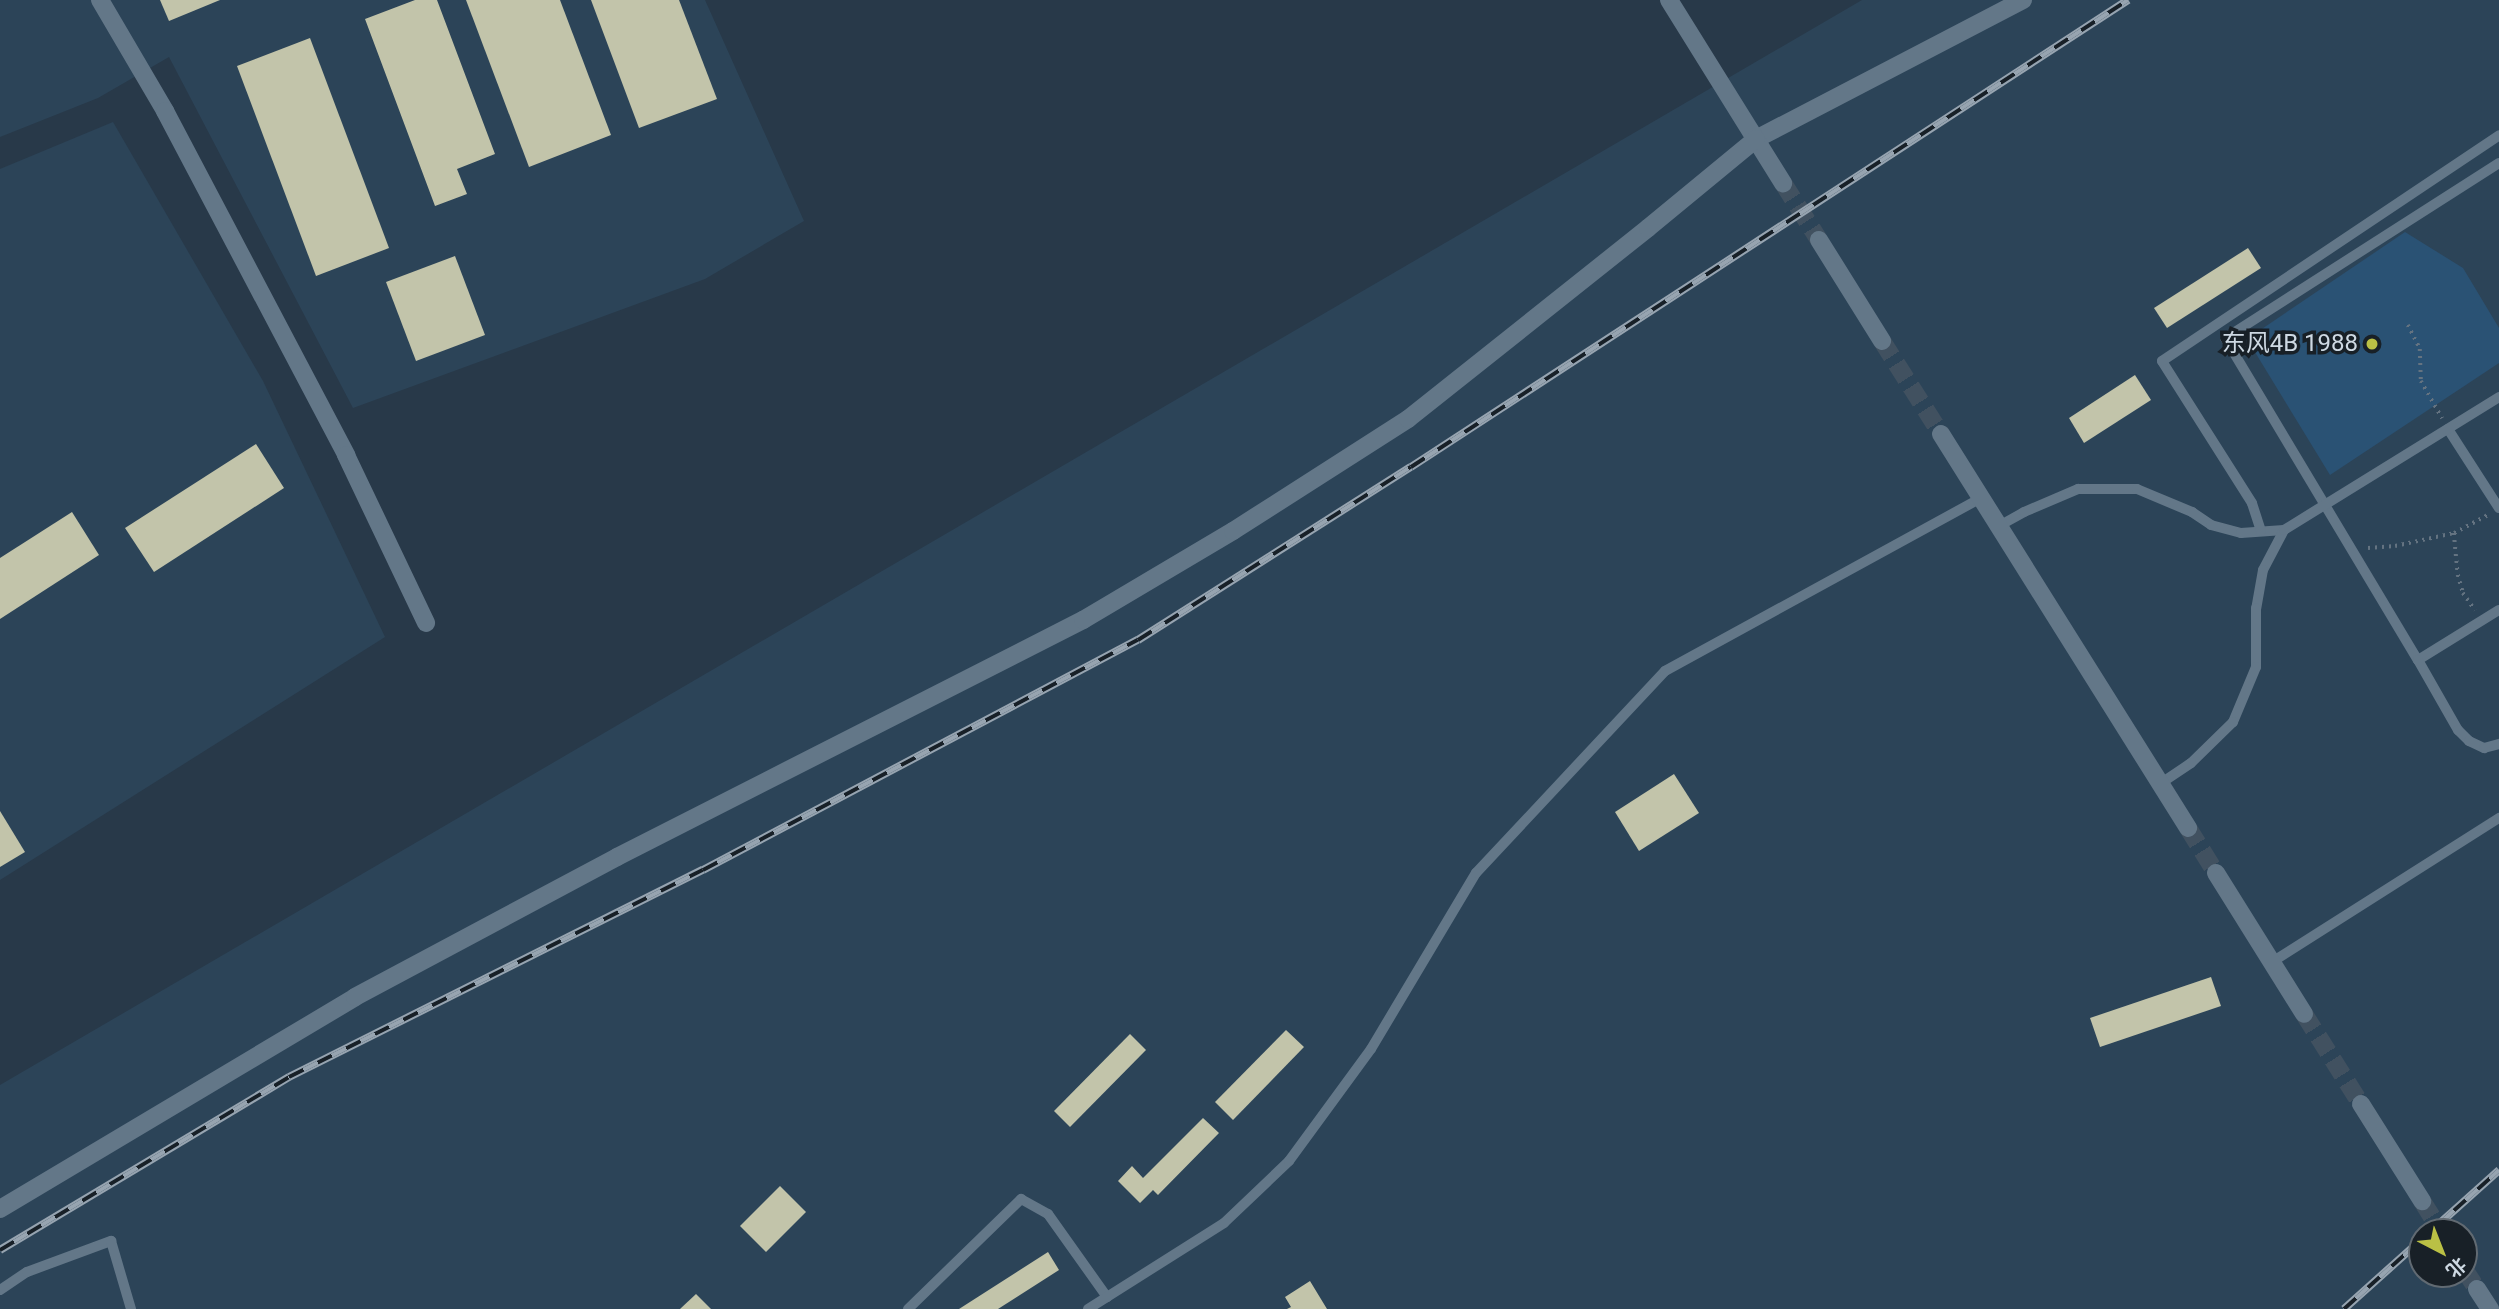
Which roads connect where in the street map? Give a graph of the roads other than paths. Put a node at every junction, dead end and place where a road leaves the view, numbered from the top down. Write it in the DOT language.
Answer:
graph roads {
  1 [pos="100,0"];
  2 [pos="1669,0"];
  3 [pos="2023,0"];
  4 [pos="2499,135"];
  5 [pos="1756,138"];
  6 [pos="2499,163"];
  7 [pos="1783,183"];
  8 [pos="1819,240"];
  9 [pos="1882,341"];
  10 [pos="2499,397"];
  11 [pos="2448,429"];
  12 [pos="1941,434"];
  13 [pos="1981,498"];
  14 [pos="2327,504"];
  15 [pos="2499,509"];
  16 [pos="1999,526"];
  17 [pos="2284,530"];
  18 [pos="2261,531"];
  19 [pos="2499,610"];
  20 [pos="426,623"];
  21 [pos="2418,660"];
  22 [pos="2499,744"];
  23 [pos="2160,784"];
  24 [pos="2499,818"];
  25 [pos="2188,828"];
  26 [pos="2216,873"];
  27 [pos="2272,962"];
  28 [pos="2304,1014"];
  29 [pos="2361,1104"];
  30 [pos="2422,1201"];
  31 [pos="0,1209"];
  32 [pos="2477,1289"];
  33 [pos="0,1290"];
  34 [pos="1107,1297"];
  35 [pos="131,1309"];
  36 [pos="908,1309"];
  37 [pos="1088,1309"];
  38 [pos="2490,1309"];
  1 -- 20 [label="street"];
  2 -- 5 [label="street"];
  3 -- 5 [label="street"];
  4 -- 18 [label="lane"];
  5 -- 7 [label="street"];
  5 -- 31 [label="street"];
  6 -- 14 [label="lane"];
  8 -- 9 [label="street"];
  10 -- 11 [label="lane"];
  11 -- 14 [label="lane"];
  11 -- 15 [label="lane"];
  12 -- 13 [label="street"];
  13 -- 16 [label="street"];
  13 -- 34 [label="lane"];
  14 -- 17 [label="lane"];
  14 -- 21 [label="lane"];
  16 -- 18 [label="lane"];
  16 -- 23 [label="street"];
  17 -- 18 [label="lane"];
  17 -- 23 [label="lane"];
  19 -- 21 [label="lane"];
  21 -- 22 [label="lane"];
  23 -- 25 [label="street"];
  24 -- 27 [label="lane"];
  26 -- 27 [label="street"];
  27 -- 28 [label="street"];
  29 -- 30 [label="street"];
  32 -- 38 [label="street"];
  33 -- 35 [label="lane"];
  34 -- 36 [label="lane"];
  34 -- 37 [label="lane"];
}
